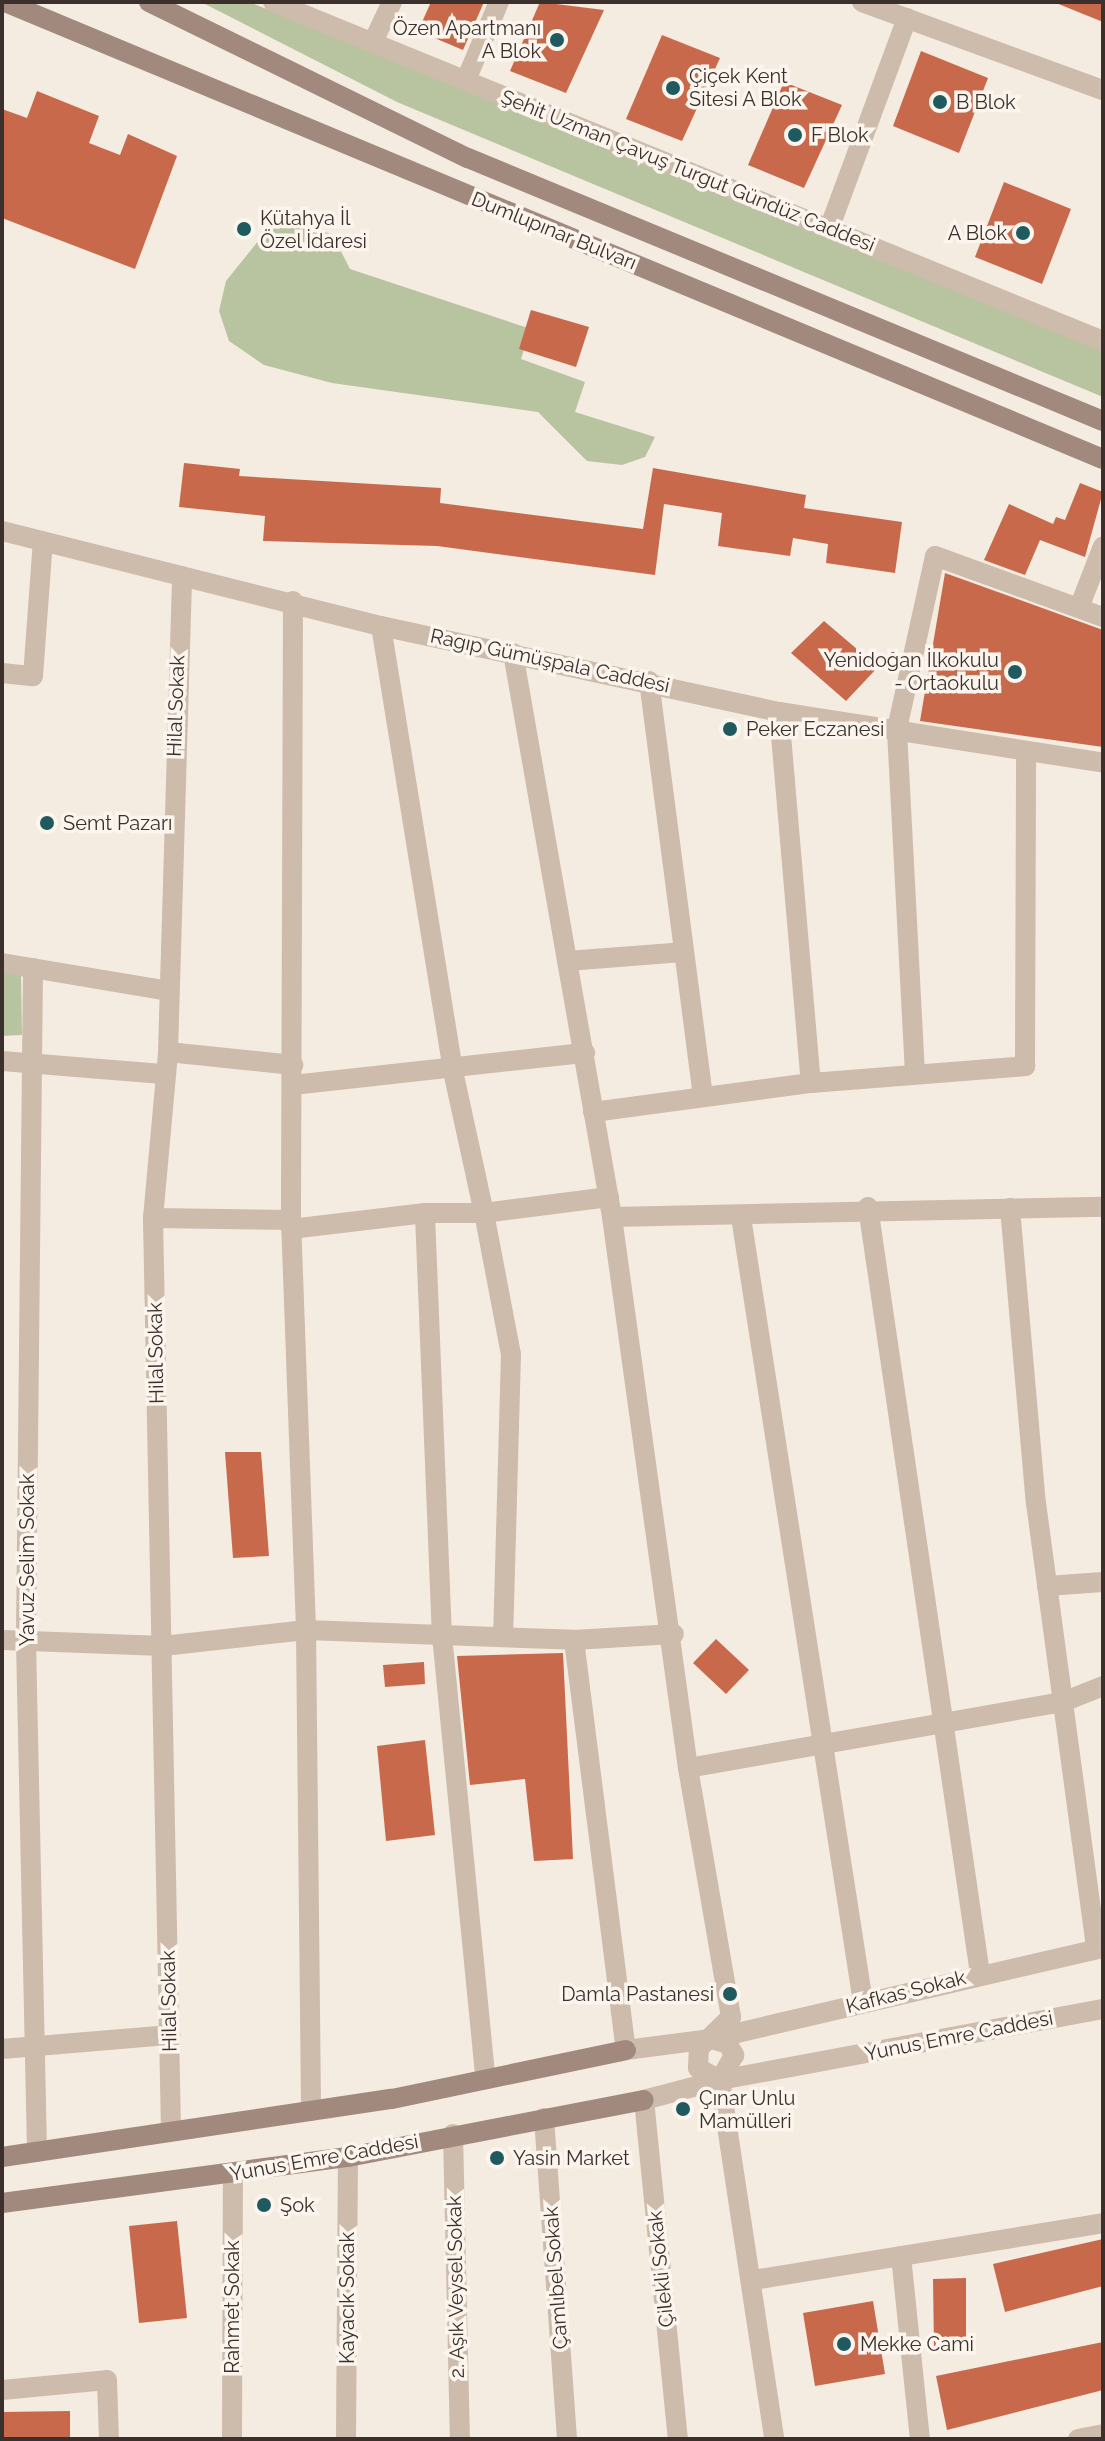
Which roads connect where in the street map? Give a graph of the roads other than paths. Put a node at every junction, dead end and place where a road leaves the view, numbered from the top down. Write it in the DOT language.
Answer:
graph roads {
  1 [pos="5,2"];
  2 [pos="273,2"];
  3 [pos="392,2"];
  4 [pos="499,2"];
  5 [pos="862,2"];
  6 [pos="155,3"];
  7 [pos="912,13"];
  8 [pos="373,42"];
  9 [pos="466,80"];
  10 [pos="1103,90"];
  11 [pos="829,229"];
  12 [pos="1103,341"];
  13 [pos="1103,421"];
  14 [pos="1103,459"];
  15 [pos="2,531"];
  16 [pos="43,541"];
  17 [pos="1103,546"];
  18 [pos="182,576"];
  19 [pos="293,601"];
  20 [pos="1079,608"];
  21 [pos="1103,617"];
  22 [pos="381,626"];
  23 [pos="513,653"];
  24 [pos="2,673"];
  25 [pos="649,681"];
  26 [pos="779,712"];
  27 [pos="897,729"];
  28 [pos="1026,756"];
  29 [pos="1103,763"];
  30 [pos="683,952"];
  31 [pos="567,961"];
  32 [pos="2,963"];
  33 [pos="33,968"];
  34 [pos="164,990"];
  35 [pos="168,1052"];
  36 [pos="585,1053"];
  37 [pos="2,1061"];
  38 [pos="32,1064"];
  39 [pos="453,1071"];
  40 [pos="162,1074"];
  41 [pos="915,1074"];
  42 [pos="293,1075"];
  43 [pos="811,1083"];
  44 [pos="703,1095"];
  45 [pos="593,1112"];
  46 [pos="609,1197"];
  47 [pos="868,1207"];
  48 [pos="1103,1207"];
  49 [pos="1010,1208"];
  50 [pos="425,1213"];
  51 [pos="484,1213"];
  52 [pos="612,1217"];
  53 [pos="741,1217"];
  54 [pos="153,1218"];
  55 [pos="291,1225"];
  56 [pos="1103,1582"];
  57 [pos="1047,1586"];
  58 [pos="306,1630"];
  59 [pos="674,1634"];
  60 [pos="503,1636"];
  61 [pos="442,1638"];
  62 [pos="2,1640"];
  63 [pos="574,1640"];
  64 [pos="26,1642"];
  65 [pos="163,1646"];
  66 [pos="1103,1686"];
  67 [pos="1063,1702"];
  68 [pos="944,1721"];
  69 [pos="827,1748"];
  70 [pos="688,1768"];
  71 [pos="1100,1949"];
  72 [pos="980,1974"];
  73 [pos="863,2002"];
  74 [pos="1103,2009"];
  75 [pos="170,2035"];
  76 [pos="711,2039"];
  77 [pos="32,2045"];
  78 [pos="2,2049"];
  79 [pos="626,2050"];
  80 [pos="485,2074"];
  81 [pos="720,2080"];
  82 [pos="644,2100"];
  83 [pos="311,2111"];
  84 [pos="544,2118"];
  85 [pos="171,2131"];
  86 [pos="453,2134"];
  87 [pos="37,2152"];
  88 [pos="2,2157"];
  89 [pos="348,2157"];
  90 [pos="233,2175"];
  91 [pos="2,2203"];
  92 [pos="1103,2223"];
  93 [pos="901,2256"];
  94 [pos="753,2280"];
  95 [pos="2,2390"];
  96 [pos="1103,2434"];
  97 [pos="109,2439"];
  98 [pos="232,2439"];
  99 [pos="346,2439"];
  100 [pos="460,2439"];
  101 [pos="567,2439"];
  102 [pos="678,2439"];
  103 [pos="774,2439"];
  104 [pos="920,2439"];
  105 [pos="1078,2439"];
  1 -- 14 [label="main road, Dumlupınar Bulvarı"];
  2 -- 8 [label="street, Şehit Uzman Çavuş Turgut Gündüz Caddesi"];
  3 -- 8 [label="street"];
  4 -- 9 [label="street"];
  5 -- 7 [label="street"];
  6 -- 13 [label="main road, Dumlupınar Bulvarı"];
  7 -- 10 [label="street"];
  7 -- 11 [label="street"];
  8 -- 9 [label="street, Şehit Uzman Çavuş Turgut Gündüz Caddesi"];
  9 -- 11 [label="street, Şehit Uzman Çavuş Turgut Gündüz Caddesi"];
  11 -- 12 [label="street, Şehit Uzman Çavuş Turgut Gündüz Caddesi"];
  15 -- 16 [label="street, Ragıp Gümüşpala Caddesi"];
  16 -- 18 [label="street, Ragıp Gümüşpala Caddesi"];
  16 -- 24 [label="street"];
  17 -- 20 [label="street"];
  18 -- 19 [label="street, Ragıp Gümüşpala Caddesi"];
  18 -- 34 [label="street, Hilal Sokak"];
  19 -- 22 [label="street, Ragıp Gümüşpala Caddesi"];
  19 -- 42 [label="street"];
  20 -- 21 [label="street"];
  20 -- 27 [label="street"];
  22 -- 23 [label="street, Ragıp Gümüşpala Caddesi"];
  22 -- 39 [label="street"];
  23 -- 25 [label="street, Ragıp Gümüşpala Caddesi"];
  23 -- 31 [label="street"];
  25 -- 26 [label="street, Ragıp Gümüşpala Caddesi"];
  25 -- 30 [label="street"];
  26 -- 27 [label="street, Ragıp Gümüşpala Caddesi"];
  26 -- 43 [label="street"];
  27 -- 28 [label="street, Ragıp Gümüşpala Caddesi"];
  27 -- 41 [label="street"];
  28 -- 29 [label="street, Ragıp Gümüşpala Caddesi"];
  28 -- 41 [label="street"];
  30 -- 31 [label="street"];
  30 -- 44 [label="street"];
  31 -- 36 [label="street"];
  32 -- 33 [label="street"];
  33 -- 34 [label="street"];
  33 -- 38 [label="street, Yavuz Selim Sokak"];
  34 -- 35 [label="street, Hilal Sokak"];
  35 -- 40 [label="street, Hilal Sokak"];
  35 -- 42 [label="street"];
  36 -- 39 [label="street"];
  36 -- 45 [label="street"];
  37 -- 38 [label="street"];
  38 -- 40 [label="street"];
  38 -- 64 [label="street, Yavuz Selim Sokak"];
  39 -- 42 [label="street"];
  39 -- 51 [label="street"];
  40 -- 54 [label="street, Hilal Sokak"];
  41 -- 43 [label="street"];
  42 -- 55 [label="street"];
  43 -- 44 [label="street"];
  44 -- 45 [label="street"];
  45 -- 46 [label="street"];
  46 -- 51 [label="street"];
  46 -- 52 [label="street"];
  47 -- 49 [label="street"];
  47 -- 53 [label="street"];
  47 -- 68 [label="street"];
  48 -- 49 [label="street"];
  49 -- 57 [label="street"];
  50 -- 51 [label="street"];
  50 -- 55 [label="street"];
  50 -- 61 [label="street"];
  51 -- 60 [label="street"];
  52 -- 53 [label="street"];
  52 -- 59 [label="street"];
  53 -- 69 [label="street"];
  54 -- 55 [label="street"];
  54 -- 65 [label="street, Hilal Sokak"];
  55 -- 58 [label="street"];
  56 -- 57 [label="street"];
  57 -- 67 [label="street"];
  58 -- 61 [label="street"];
  58 -- 65 [label="street"];
  58 -- 83 [label="street"];
  59 -- 63 [label="street"];
  59 -- 70 [label="street"];
  60 -- 61 [label="street"];
  60 -- 63 [label="street"];
  61 -- 80 [label="street"];
  62 -- 64 [label="street"];
  63 -- 79 [label="street"];
  64 -- 65 [label="street"];
  64 -- 77 [label="street, Yavuz Selim Sokak"];
  65 -- 75 [label="street, Hilal Sokak"];
  66 -- 67 [label="street"];
  67 -- 68 [label="street"];
  67 -- 71 [label="street"];
  68 -- 69 [label="street"];
  68 -- 72 [label="street"];
  69 -- 70 [label="street"];
  69 -- 73 [label="street"];
  70 -- 76 [label="street"];
  71 -- 72 [label="street, Kafkas Sokak"];
  72 -- 73 [label="street, Kafkas Sokak"];
  73 -- 76 [label="street, Kafkas Sokak"];
  74 -- 81 [label="street, Yunus Emre Caddesi"];
  75 -- 77 [label="street"];
  75 -- 85 [label="street, Hilal Sokak"];
  76 -- 79 [label="street, Kafkas Sokak"];
  76 -- 81 [label="street"];
  76 -- 81 [label="street"];
  77 -- 78 [label="street"];
  77 -- 87 [label="street, Yavuz Selim Sokak"];
  79 -- 80 [label="main road"];
  80 -- 83 [label="main road"];
  81 -- 82 [label="street, Yunus Emre Caddesi"];
  81 -- 94 [label="street"];
  82 -- 84 [label="main road, Yunus Emre Caddesi"];
  82 -- 102 [label="street, Çilekli Sokak"];
  83 -- 85 [label="main road"];
  84 -- 86 [label="main road, Yunus Emre Caddesi"];
  84 -- 101 [label="street, Çamlıbel Sokak"];
  85 -- 87 [label="main road"];
  86 -- 89 [label="main road, Yunus Emre Caddesi"];
  86 -- 100 [label="street, 2. Aşık Veysel Sokak"];
  87 -- 88 [label="main road"];
  89 -- 90 [label="main road, Yunus Emre Caddesi"];
  89 -- 99 [label="street, Kayacık Sokak"];
  90 -- 91 [label="main road, Yunus Emre Caddesi"];
  90 -- 98 [label="street, Rahmet Sokak"];
  92 -- 93 [label="street"];
  93 -- 94 [label="street"];
  93 -- 104 [label="street"];
  94 -- 103 [label="street"];
  95 -- 97 [label="street"];
  96 -- 105 [label="street"];
}
